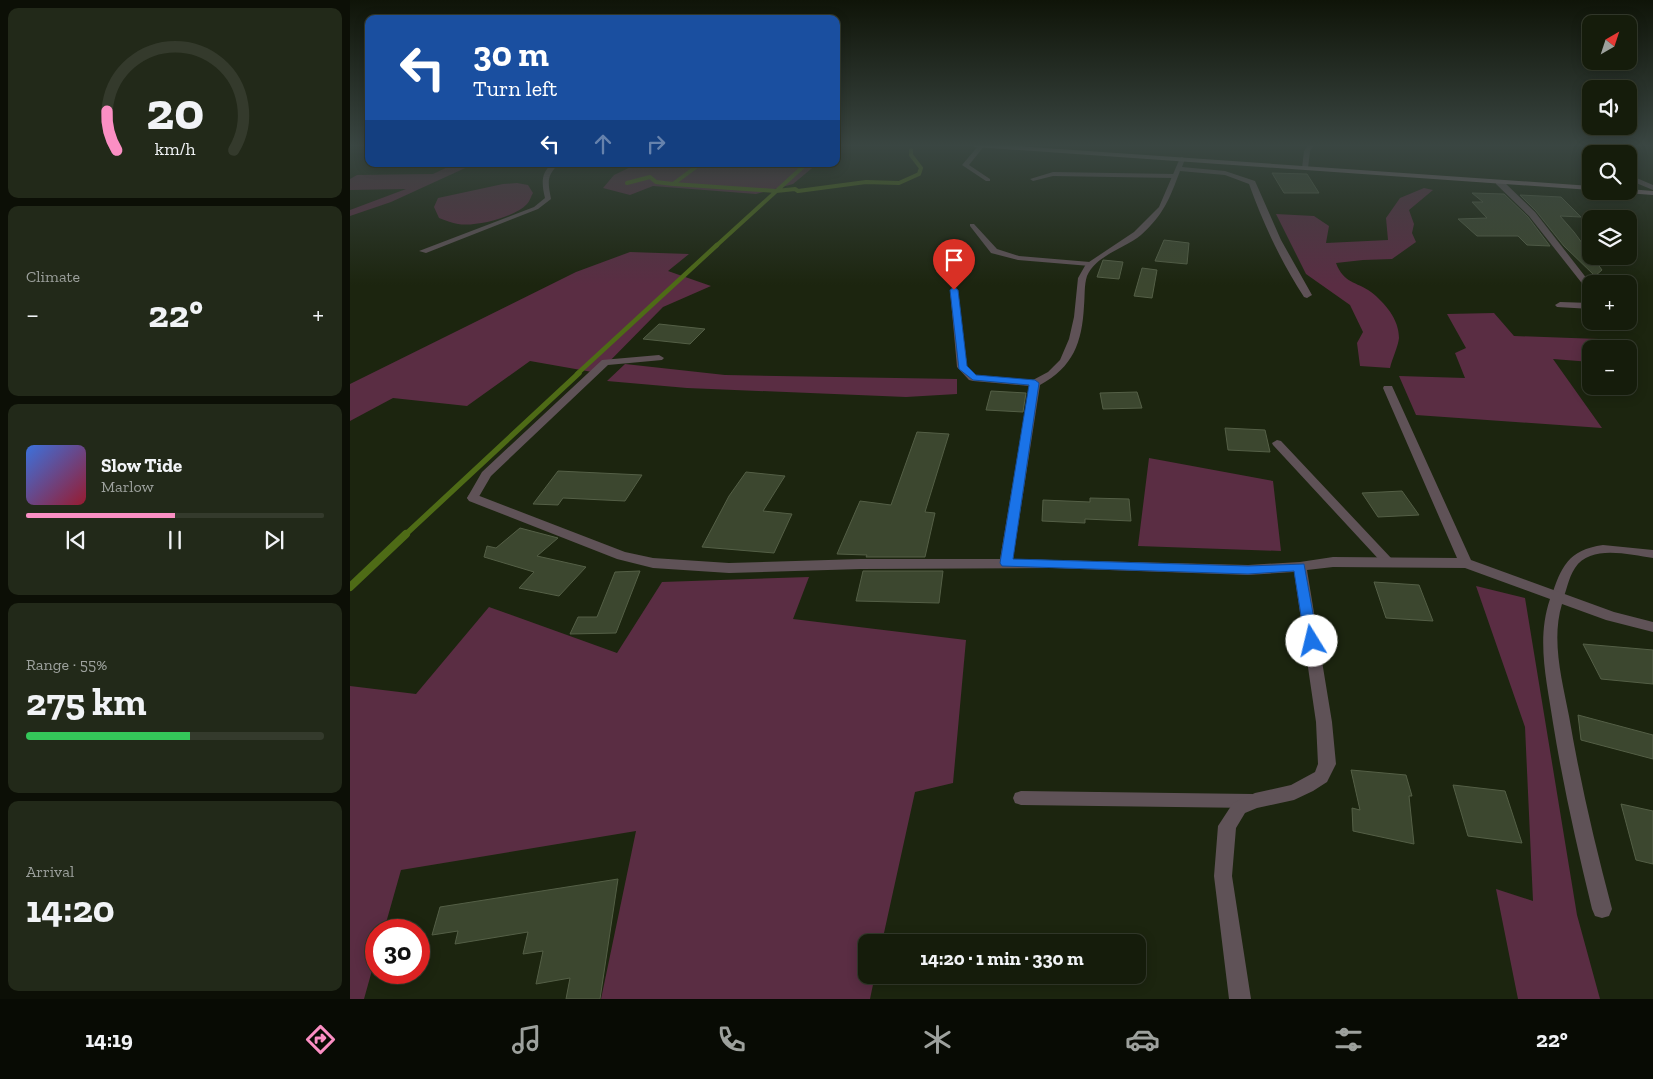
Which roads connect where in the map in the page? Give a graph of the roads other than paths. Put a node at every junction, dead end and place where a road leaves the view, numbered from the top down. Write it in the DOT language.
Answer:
graph roads {
  1 [pos="547,192"];
  2 [pos="1168,192"];
  3 [pos="1255,192"];
  4 [pos="1509,192"];
  5 [pos="1637,192"];
  6 [pos="1653,193"];
  7 [pos="972,225"];
  8 [pos="423,251"];
  9 [pos="1090,264"];
  10 [pos="1582,278"];
  11 [pos="954,290"];
  12 [pos="1307,295"];
  13 [pos="1560,305"];
  14 [pos="1582,306"];
  15 [pos="659,358"];
  16 [pos="1035,383"];
  17 [pos="1388,388"];
  18 [pos="1277,443"];
  19 [pos="473,498"];
  20 [pos="1653,554"];
  21 [pos="1388,562"];
  22 [pos="1006,563"];
  23 [pos="1466,563"];
  24 [pos="1300,567"];
  25 [pos="1557,598"];
  26 [pos="1653,627"];
  27 [pos="1021,798"];
  28 [pos="1255,801"];
  29 [pos="1602,909"];
  30 [pos="1240,999"];
  1 -- 8 [label="lane"];
  2 -- 9 [label="street"];
  3 -- 12 [label="street"];
  4 -- 10 [label="street"];
  5 -- 6 [label="street"];
  7 -- 9 [label="lane"];
  9 -- 16 [label="street"];
  11 -- 16 [label="street"];
  13 -- 14 [label="street"];
  15 -- 19 [label="lane"];
  16 -- 22 [label="street"];
  17 -- 23 [label="street"];
  18 -- 21 [label="lane"];
  19 -- 22 [label="street"];
  20 -- 25 [label="lane"];
  21 -- 23 [label="street"];
  21 -- 24 [label="street"];
  22 -- 24 [label="street"];
  23 -- 25 [label="street"];
  24 -- 28 [label="street"];
  25 -- 26 [label="street"];
  25 -- 29 [label="street"];
  27 -- 28 [label="lane"];
  28 -- 30 [label="street"];
}
